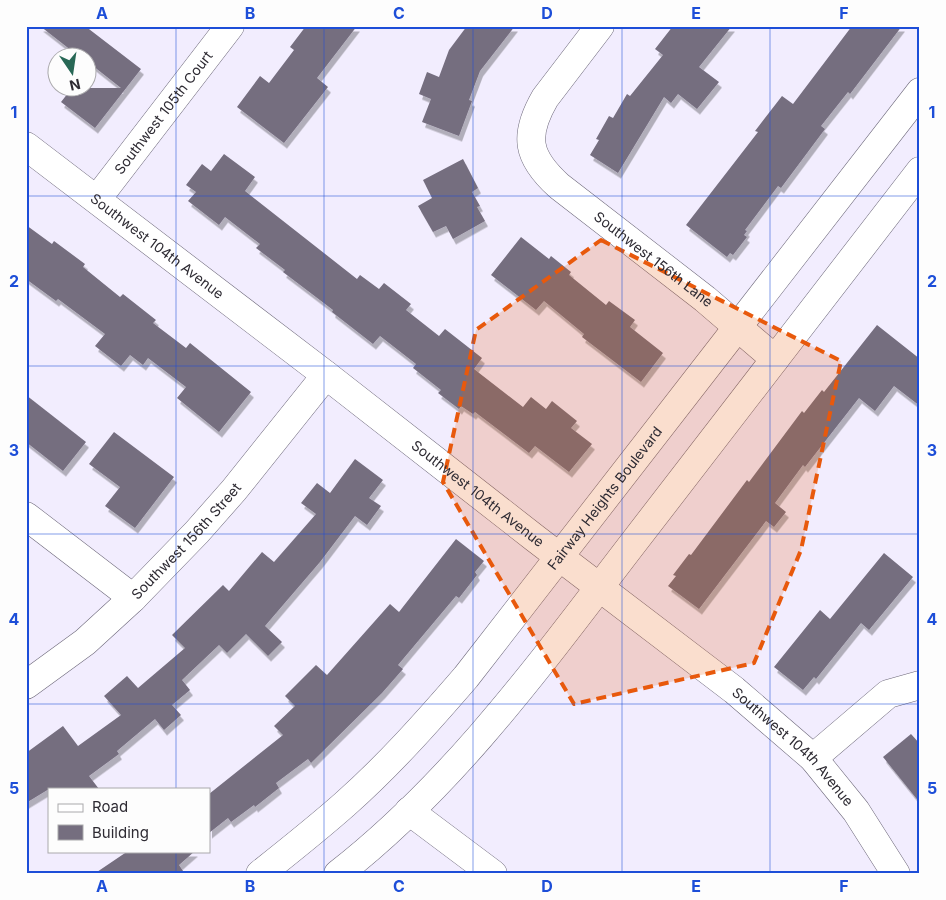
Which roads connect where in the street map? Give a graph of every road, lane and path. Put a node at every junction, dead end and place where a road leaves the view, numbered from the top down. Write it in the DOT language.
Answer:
graph roads {
  1 [pos="230,26"];
  2 [pos="600,26"];
  3 [pos="920,92"];
  4 [pos="912,120"];
  5 [pos="26,146"];
  6 [pos="920,171"];
  7 [pos="97,199"];
  8 [pos="738,328"];
  9 [pos="775,358"];
  10 [pos="326,375"];
  11 [pos="26,516"];
  12 [pos="560,557"];
  13 [pos="600,587"];
  14 [pos="133,598"];
  15 [pos="26,685"];
  16 [pos="920,685"];
  17 [pos="813,758"];
  18 [pos="409,811"];
  19 [pos="260,874"];
  20 [pos="338,874"];
  21 [pos="493,874"];
  22 [pos="896,874"];
  1 -- 7 [label="street, Southwest 105th Court"];
  2 -- 8 [label="street, Southwest 156th Lane"];
  3 -- 4 [label="street, Fairway Heights Boulevard"];
  4 -- 8 [label="street, Fairway Heights Boulevard"];
  5 -- 7 [label="street, Southwest 104th Avenue"];
  6 -- 9 [label="street"];
  7 -- 10 [label="street, Southwest 104th Avenue"];
  8 -- 9 [label="street, Southwest 156th Lane"];
  8 -- 12 [label="street, Fairway Heights Boulevard"];
  9 -- 13 [label="street"];
  10 -- 12 [label="street, Southwest 104th Avenue"];
  10 -- 14 [label="street, Southwest 156th Street"];
  11 -- 14 [label="street"];
  12 -- 13 [label="street, Southwest 104th Avenue"];
  12 -- 19 [label="street, Fairway Heights Boulevard"];
  13 -- 17 [label="street, Southwest 104th Avenue"];
  13 -- 18 [label="street"];
  14 -- 15 [label="street, Southwest 156th Street"];
  16 -- 17 [label="street"];
  17 -- 22 [label="street, Southwest 104th Avenue"];
  18 -- 20 [label="street"];
  18 -- 21 [label="street"];
}
